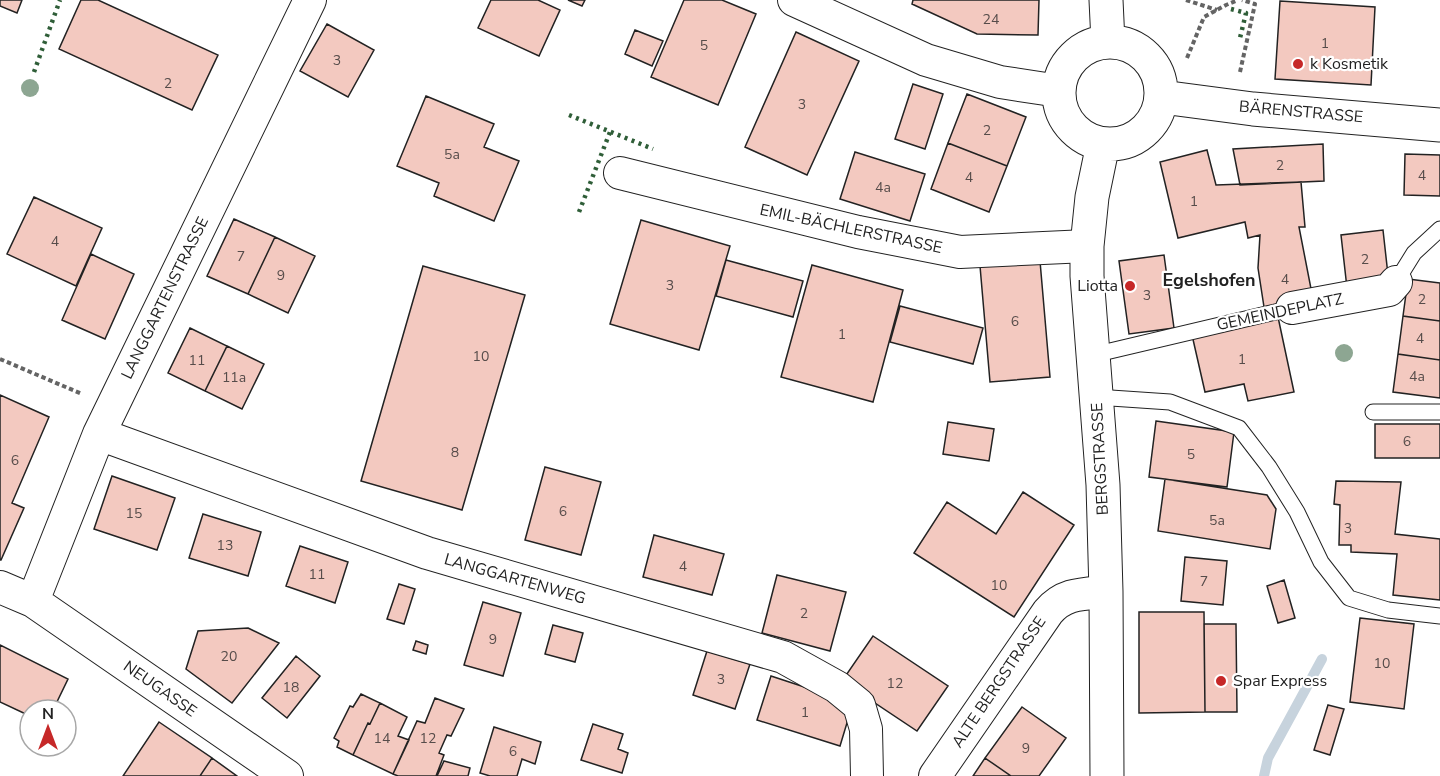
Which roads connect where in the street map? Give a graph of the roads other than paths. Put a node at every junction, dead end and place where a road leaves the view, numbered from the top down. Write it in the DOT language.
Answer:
graph roads {
  1 [pos="310,0"];
  2 [pos="794,0"];
  3 [pos="1106,0"];
  4 [pos="1108,42"];
  5 [pos="1059,91"];
  6 [pos="1162,97"];
  7 [pos="1440,125"];
  8 [pos="1103,144"];
  9 [pos="620,173"];
  10 [pos="1440,229"];
  11 [pos="1087,246"];
  12 [pos="1396,282"];
  13 [pos="1292,308"];
  14 [pos="1093,355"];
  15 [pos="1096,397"];
  16 [pos="1373,412"];
  17 [pos="1440,412"];
  18 [pos="105,420"];
  19 [pos="0,587"];
  20 [pos="1106,592"];
  21 [pos="33,601"];
  22 [pos="1440,616"];
  23 [pos="287,776"];
  24 [pos="867,776"];
  25 [pos="935,776"];
  26 [pos="1107,776"];
  1 -- 18 [label="street, LANGGARTENSTRASSE"];
  2 -- 5 [label="street"];
  3 -- 4 [label="main road"];
  4 -- 5 [label="main road"];
  4 -- 6 [label="main road"];
  5 -- 8 [label="main road"];
  6 -- 7 [label="main road, BÄRENSTRASSE"];
  6 -- 8 [label="main road"];
  8 -- 11 [label="main road, BERGSTRASSE"];
  9 -- 11 [label="street, EMIL-BÄCHLERSTRASSE"];
  10 -- 12 [label="lane, GEMEINDEPLATZ"];
  11 -- 14 [label="main road, BERGSTRASSE"];
  12 -- 13 [label="street, GEMEINDEPLATZ"];
  13 -- 14 [label="lane, GEMEINDEPLATZ"];
  14 -- 15 [label="main road, BERGSTRASSE"];
  15 -- 20 [label="main road, BERGSTRASSE"];
  15 -- 22 [label="lane"];
  16 -- 17 [label="lane"];
  18 -- 21 [label="street, LANGGARTENSTRASSE"];
  18 -- 24 [label="street, LANGGARTENWEG"];
  19 -- 21 [label="street, NEUGASSE"];
  20 -- 25 [label="street, ALTE BERGSTRASSE"];
  20 -- 26 [label="main road, BERGSTRASSE"];
  21 -- 23 [label="street, NEUGASSE"];
}
